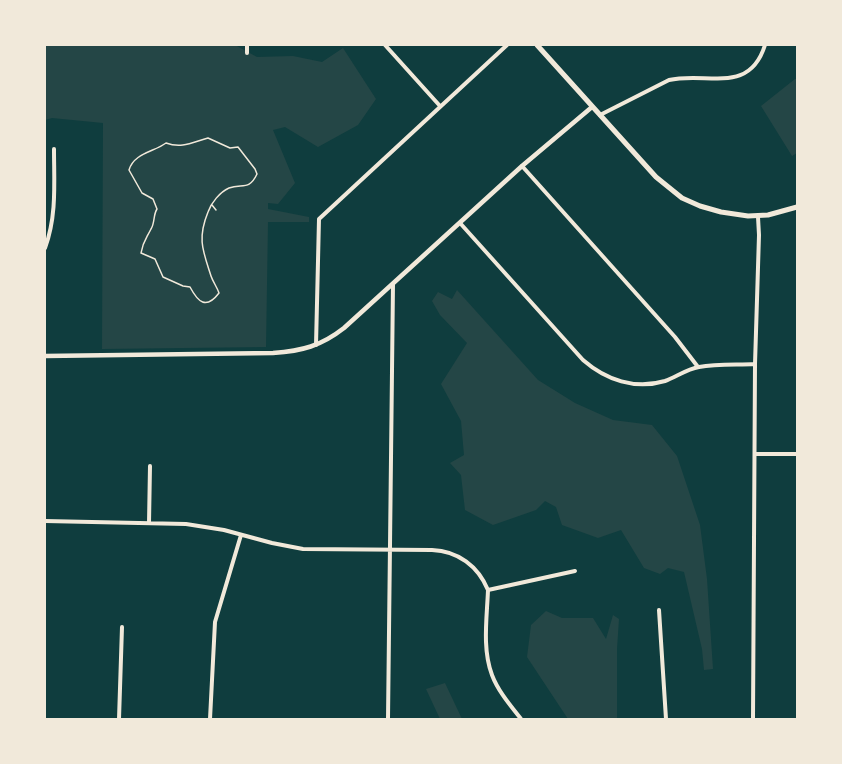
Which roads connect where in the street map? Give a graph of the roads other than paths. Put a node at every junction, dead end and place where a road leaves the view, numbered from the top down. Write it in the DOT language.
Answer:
graph roads {
  1 [pos="247,45"];
  2 [pos="385,45"];
  3 [pos="507,45"];
  4 [pos="537,45"];
  5 [pos="765,45"];
  6 [pos="247,53"];
  7 [pos="440,106"];
  8 [pos="592,107"];
  9 [pos="600,115"];
  10 [pos="54,149"];
  11 [pos="522,166"];
  12 [pos="797,207"];
  13 [pos="758,217"];
  14 [pos="460,223"];
  15 [pos="45,248"];
  16 [pos="393,285"];
  17 [pos="316,345"];
  18 [pos="45,356"];
  19 [pos="755,364"];
  20 [pos="698,367"];
  21 [pos="756,454"];
  22 [pos="797,454"];
  23 [pos="150,466"];
  24 [pos="45,521"];
  25 [pos="149,523"];
  26 [pos="241,534"];
  27 [pos="390,550"];
  28 [pos="575,571"];
  29 [pos="488,590"];
  30 [pos="659,610"];
  31 [pos="122,627"];
  32 [pos="119,719"];
  33 [pos="210,719"];
  34 [pos="388,719"];
  35 [pos="521,719"];
  36 [pos="666,719"];
  37 [pos="753,719"];
  1 -- 6 [label="street"];
  2 -- 7 [label="street"];
  3 -- 7 [label="street"];
  4 -- 8 [label="main road"];
  5 -- 9 [label="street"];
  7 -- 17 [label="street"];
  8 -- 9 [label="main road"];
  8 -- 11 [label="street"];
  9 -- 13 [label="main road"];
  10 -- 15 [label="street"];
  11 -- 14 [label="street"];
  11 -- 20 [label="street"];
  12 -- 13 [label="main road"];
  13 -- 19 [label="street"];
  14 -- 16 [label="street"];
  14 -- 20 [label="street"];
  16 -- 17 [label="street"];
  16 -- 27 [label="street"];
  17 -- 18 [label="street"];
  19 -- 20 [label="street"];
  19 -- 21 [label="street"];
  21 -- 22 [label="street"];
  21 -- 37 [label="street"];
  23 -- 25 [label="street"];
  24 -- 25 [label="street"];
  25 -- 26 [label="street"];
  26 -- 27 [label="street"];
  26 -- 33 [label="street"];
  27 -- 29 [label="street"];
  27 -- 34 [label="street"];
  28 -- 29 [label="street"];
  29 -- 35 [label="street"];
  30 -- 36 [label="street"];
  31 -- 32 [label="street"];
}
